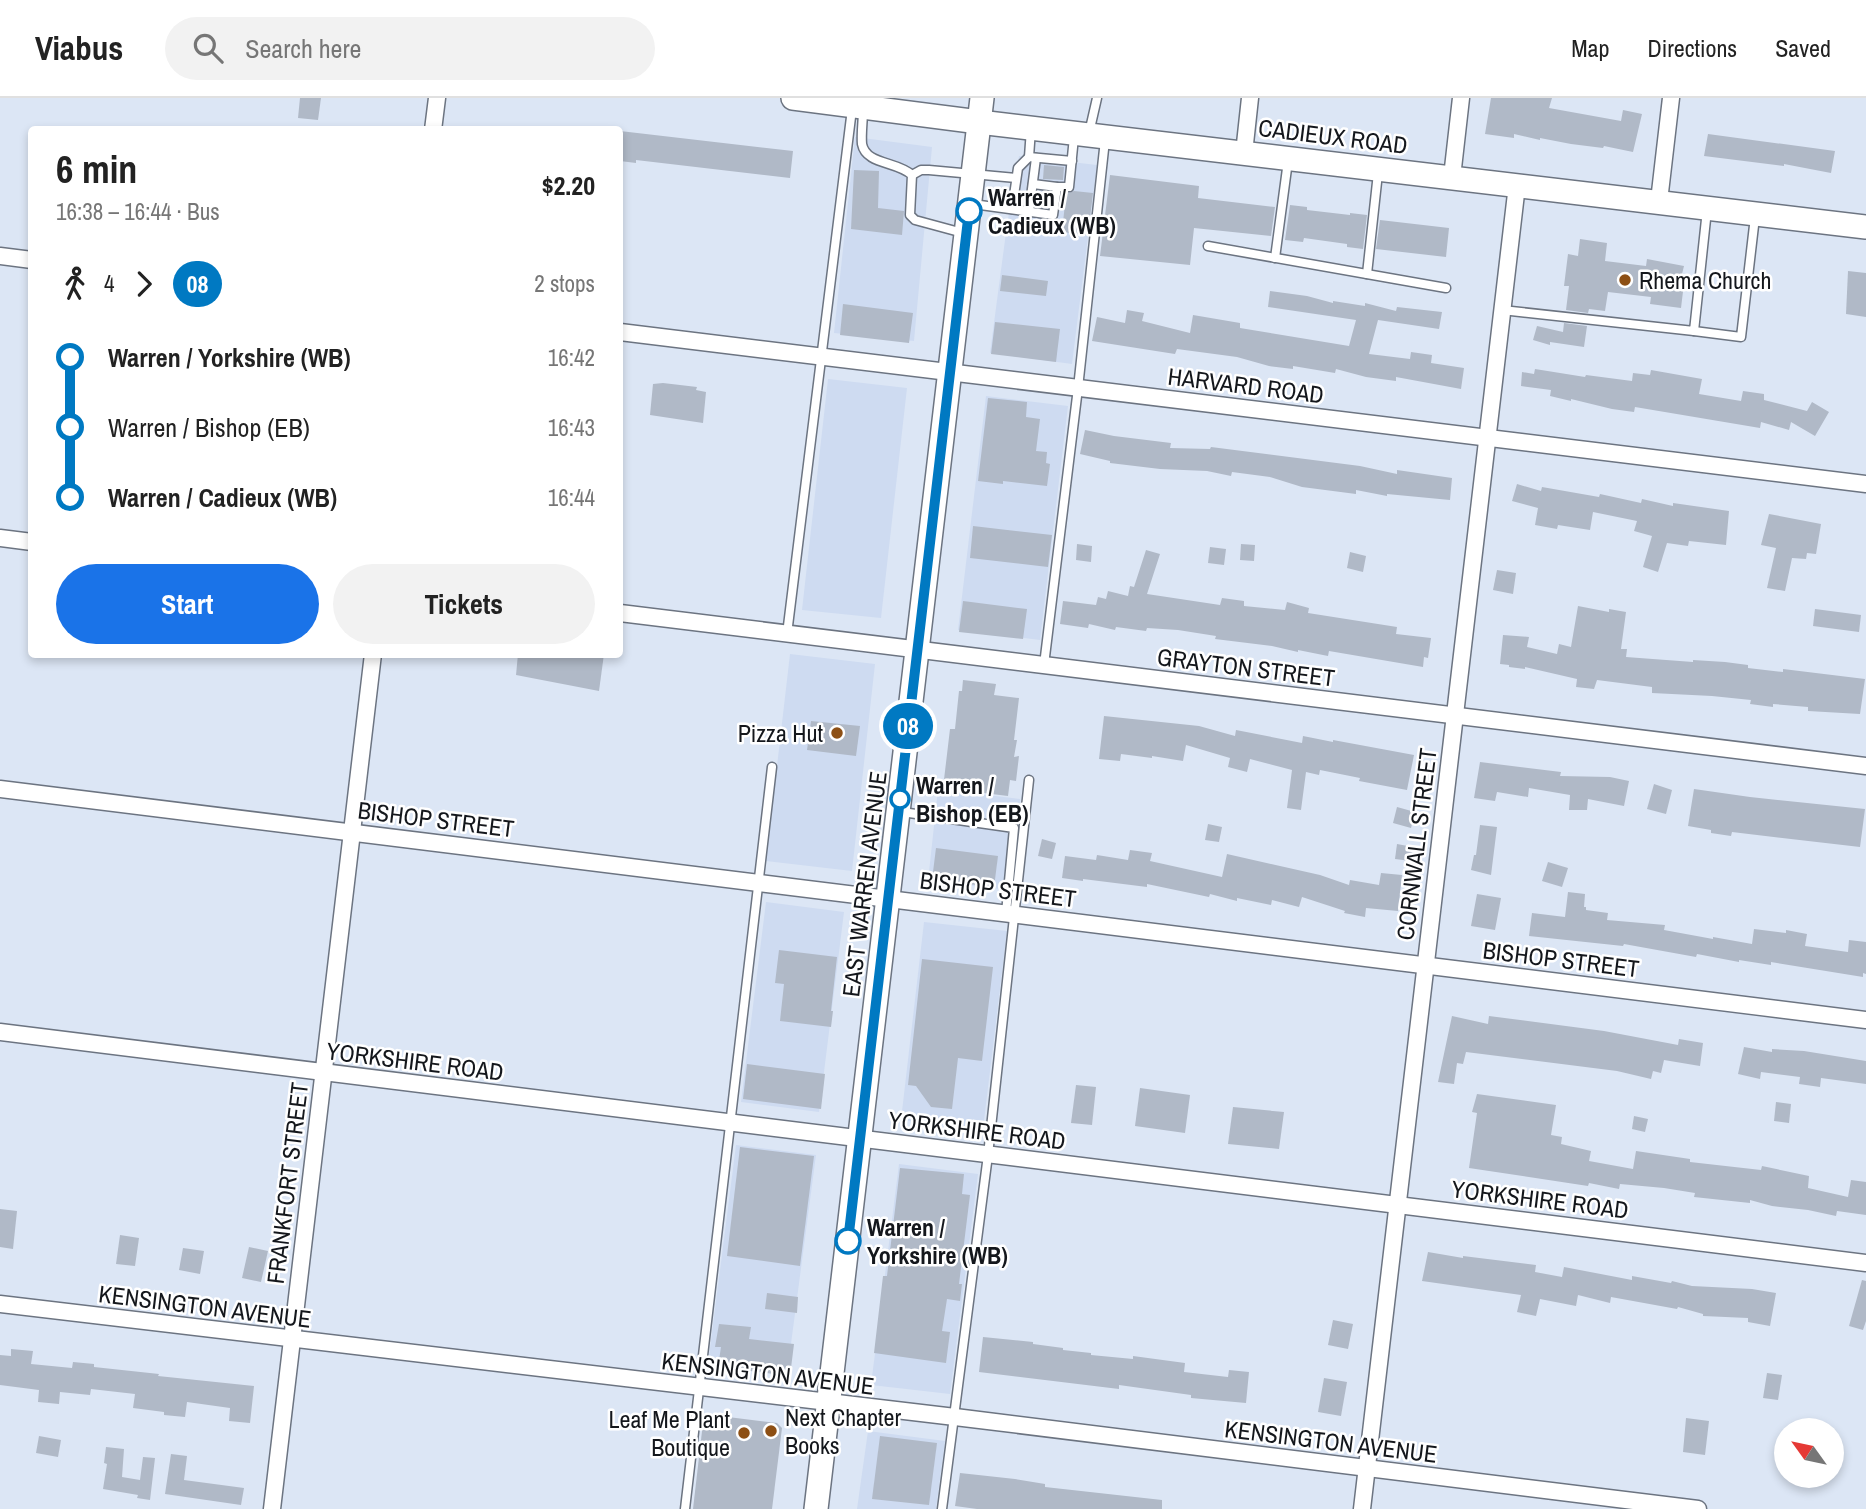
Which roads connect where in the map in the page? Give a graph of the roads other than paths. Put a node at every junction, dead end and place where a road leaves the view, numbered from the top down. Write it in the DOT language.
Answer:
graph roads {
  1 [pos="437,98"];
  2 [pos="793,98"];
  3 [pos="982,98"];
  4 [pos="1097,98"];
  5 [pos="1251,98"];
  6 [pos="1461,98"];
  7 [pos="1671,98"];
  8 [pos="858,107"];
  9 [pos="979,122"];
  10 [pos="434,126"];
  11 [pos="1031,129"];
  12 [pos="1089,135"];
  13 [pos="1244,152"];
  14 [pos="1032,158"];
  15 [pos="1289,158"];
  16 [pos="1072,162"];
  17 [pos="1379,168"];
  18 [pos="973,174"];
  19 [pos="912,176"];
  20 [pos="1452,177"];
  21 [pos="1016,178"];
  22 [pos="1033,184"];
  23 [pos="1517,185"];
  24 [pos="1057,187"];
  25 [pos="1659,201"];
  26 [pos="970,204"];
  27 [pos="1707,208"];
  28 [pos="1012,209"];
  29 [pos="1029,212"];
  30 [pos="1755,214"];
  31 [pos="1866,227"];
  32 [pos="966,234"];
  33 [pos="1208,246"];
  34 [pos="0,256"];
  35 [pos="1275,258"];
  36 [pos="28,260"];
  37 [pos="1367,274"];
  38 [pos="1446,288"];
  39 [pos="1502,310"];
  40 [pos="1694,331"];
  41 [pos="623,332"];
  42 [pos="821,357"];
  43 [pos="950,372"];
  44 [pos="1078,388"];
  45 [pos="1487,438"];
  46 [pos="1866,484"];
  47 [pos="0,538"];
  48 [pos="28,542"];
  49 [pos="623,613"];
  50 [pos="788,634"];
  51 [pos="917,649"];
  52 [pos="373,658"];
  53 [pos="1044,665"];
  54 [pos="1455,716"];
  55 [pos="772,766"];
  56 [pos="1866,766"];
  57 [pos="1029,780"];
  58 [pos="0,789"];
  59 [pos="899,812"];
  60 [pos="352,832"];
  61 [pos="759,882"];
  62 [pos="889,898"];
  63 [pos="1011,914"];
  64 [pos="1425,965"];
  65 [pos="1866,1020"];
  66 [pos="0,1032"];
  67 [pos="323,1072"];
  68 [pos="729,1123"];
  69 [pos="860,1139"];
  70 [pos="988,1155"];
  71 [pos="1397,1205"];
  72 [pos="1866,1262"];
  73 [pos="0,1304"];
  74 [pos="292,1340"];
  75 [pos="698,1387"];
  76 [pos="829,1403"];
  77 [pos="955,1417"];
  78 [pos="1367,1468"];
  79 [pos="272,1509"];
  80 [pos="685,1509"];
  81 [pos="817,1509"];
  82 [pos="942,1509"];
  83 [pos="1362,1509"];
  84 [pos="1698,1509"];
  1 -- 10 [label="street"];
  2 -- 8 [label="main road, CADIEUX ROAD"];
  3 -- 9 [label="main road, EAST WARREN AVENUE"];
  4 -- 12 [label="lane"];
  5 -- 13 [label="street"];
  6 -- 20 [label="street"];
  7 -- 25 [label="street"];
  8 -- 9 [label="main road, CADIEUX ROAD"];
  8 -- 19 [label="lane"];
  8 -- 42 [label="lane"];
  9 -- 11 [label="main road, CADIEUX ROAD"];
  9 -- 18 [label="main road, EAST WARREN AVENUE"];
  11 -- 12 [label="main road, CADIEUX ROAD"];
  11 -- 14 [label="lane"];
  12 -- 13 [label="main road, CADIEUX ROAD"];
  12 -- 16 [label="lane"];
  12 -- 44 [label="lane"];
  13 -- 15 [label="main road, CADIEUX ROAD"];
  14 -- 16 [label="lane"];
  14 -- 21 [label="lane"];
  14 -- 22 [label="lane"];
  15 -- 17 [label="main road, CADIEUX ROAD"];
  15 -- 35 [label="lane"];
  16 -- 24 [label="lane"];
  17 -- 20 [label="main road, CADIEUX ROAD"];
  17 -- 37 [label="lane"];
  18 -- 19 [label="lane"];
  18 -- 21 [label="lane"];
  18 -- 26 [label="main road, EAST WARREN AVENUE"];
  19 -- 32 [label="lane"];
  20 -- 23 [label="main road, CADIEUX ROAD"];
  21 -- 28 [label="lane"];
  22 -- 24 [label="lane"];
  22 -- 29 [label="lane"];
  23 -- 25 [label="main road, CADIEUX ROAD"];
  23 -- 39 [label="street, CORNWALL STREET"];
  24 -- 29 [label="lane"];
  25 -- 27 [label="main road, CADIEUX ROAD"];
  26 -- 28 [label="lane"];
  26 -- 32 [label="main road, EAST WARREN AVENUE"];
  27 -- 30 [label="main road, CADIEUX ROAD"];
  27 -- 40 [label="lane"];
  28 -- 29 [label="lane"];
  30 -- 31 [label="main road, CADIEUX ROAD"];
  30 -- 40 [label="lane"];
  32 -- 43 [label="main road, EAST WARREN AVENUE"];
  33 -- 35 [label="lane"];
  34 -- 36 [label="street"];
  35 -- 37 [label="lane"];
  37 -- 38 [label="lane"];
  39 -- 40 [label="lane"];
  39 -- 45 [label="street, CORNWALL STREET"];
  41 -- 42 [label="street, HARVARD ROAD"];
  42 -- 43 [label="street, HARVARD ROAD"];
  42 -- 50 [label="lane"];
  43 -- 44 [label="street, HARVARD ROAD"];
  43 -- 51 [label="main road, EAST WARREN AVENUE"];
  44 -- 45 [label="street, HARVARD ROAD"];
  44 -- 53 [label="lane"];
  45 -- 46 [label="street, HARVARD ROAD"];
  45 -- 54 [label="street, CORNWALL STREET"];
  47 -- 48 [label="street"];
  49 -- 50 [label="street, GRAYTON STREET"];
  50 -- 51 [label="street, GRAYTON STREET"];
  51 -- 53 [label="street, GRAYTON STREET"];
  51 -- 59 [label="main road, EAST WARREN AVENUE"];
  52 -- 60 [label="street, FRANKFORT STREET"];
  53 -- 54 [label="street, GRAYTON STREET"];
  54 -- 56 [label="street, GRAYTON STREET"];
  54 -- 64 [label="street, CORNWALL STREET"];
  55 -- 61 [label="lane"];
  57 -- 63 [label="lane"];
  58 -- 60 [label="street, BISHOP STREET"];
  59 -- 62 [label="main road, EAST WARREN AVENUE"];
  59 -- 63 [label="lane"];
  60 -- 61 [label="street, BISHOP STREET"];
  60 -- 67 [label="street, FRANKFORT STREET"];
  61 -- 62 [label="street, BISHOP STREET"];
  61 -- 68 [label="lane"];
  62 -- 63 [label="street, BISHOP STREET"];
  62 -- 69 [label="main road, EAST WARREN AVENUE"];
  63 -- 64 [label="street, BISHOP STREET"];
  63 -- 70 [label="lane"];
  64 -- 65 [label="street, BISHOP STREET"];
  64 -- 71 [label="street, CORNWALL STREET"];
  66 -- 67 [label="street, YORKSHIRE ROAD"];
  67 -- 68 [label="street, YORKSHIRE ROAD"];
  67 -- 74 [label="street, FRANKFORT STREET"];
  68 -- 69 [label="street, YORKSHIRE ROAD"];
  68 -- 75 [label="lane"];
  69 -- 70 [label="street, YORKSHIRE ROAD"];
  69 -- 76 [label="main road, EAST WARREN AVENUE"];
  70 -- 71 [label="street, YORKSHIRE ROAD"];
  70 -- 77 [label="lane"];
  71 -- 72 [label="street, YORKSHIRE ROAD"];
  71 -- 78 [label="street, CORNWALL STREET"];
  73 -- 74 [label="street, KENSINGTON AVENUE"];
  74 -- 75 [label="street, KENSINGTON AVENUE"];
  74 -- 79 [label="street, FRANKFORT STREET"];
  75 -- 76 [label="street, KENSINGTON AVENUE"];
  75 -- 80 [label="lane"];
  76 -- 77 [label="street, KENSINGTON AVENUE"];
  76 -- 81 [label="main road, EAST WARREN AVENUE"];
  77 -- 78 [label="street, KENSINGTON AVENUE"];
  77 -- 82 [label="lane"];
  78 -- 83 [label="street, CORNWALL STREET"];
  78 -- 84 [label="street, KENSINGTON AVENUE"];
}
